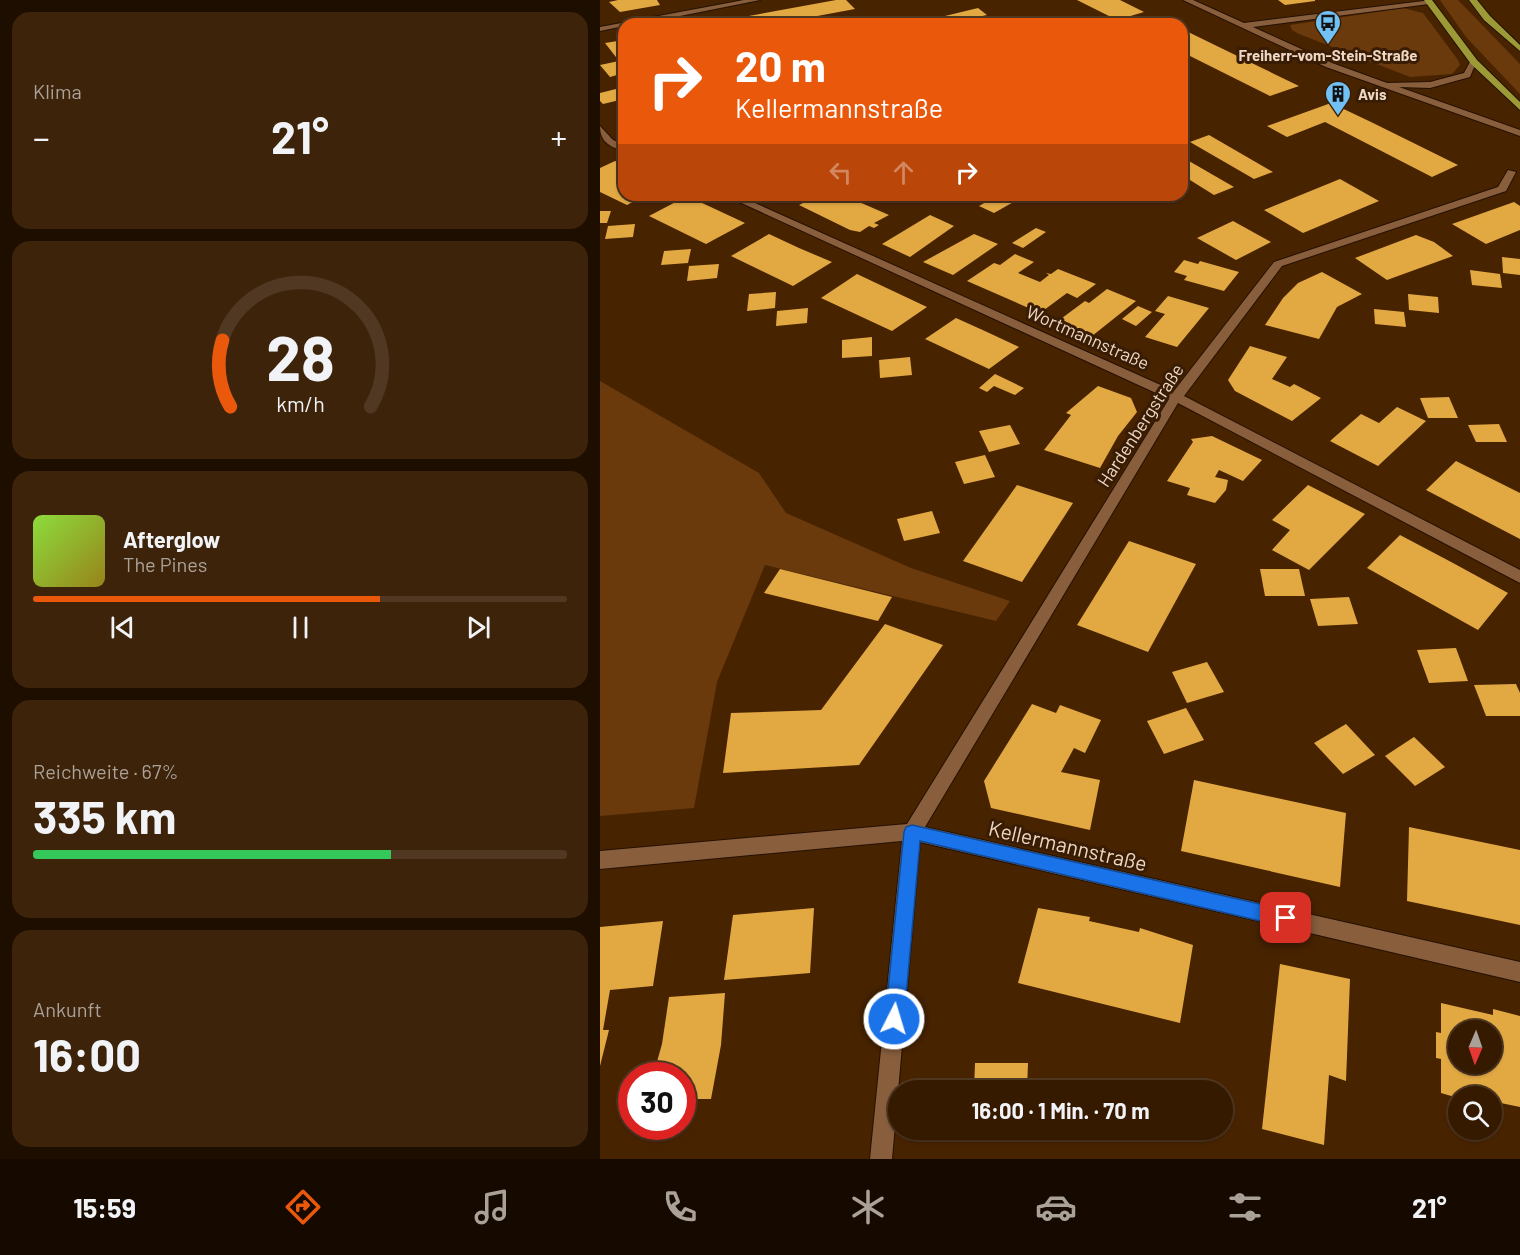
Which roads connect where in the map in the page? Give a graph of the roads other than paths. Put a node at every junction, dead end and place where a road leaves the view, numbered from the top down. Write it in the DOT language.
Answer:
graph roads {
  1 [pos="756,0"];
  2 [pos="1187,0"];
  3 [pos="1473,0"];
  4 [pos="1428,1"];
  5 [pos="658,18"];
  6 [pos="618,25"];
  7 [pos="1242,26"];
  8 [pos="600,29"];
  9 [pos="1520,49"];
  10 [pos="1474,62"];
  11 [pos="1379,84"];
  12 [pos="1520,107"];
  13 [pos="600,129"];
  14 [pos="1520,133"];
  15 [pos="618,145"];
  16 [pos="1511,172"];
  17 [pos="742,201"];
  18 [pos="1176,396"];
  19 [pos="1520,578"];
  20 [pos="912,832"];
  21 [pos="600,860"];
  22 [pos="1520,972"];
  23 [pos="881,1159"];
  1 -- 5 [label="street"];
  2 -- 7 [label="street"];
  3 -- 9 [label="main road"];
  4 -- 7 [label="street"];
  4 -- 10 [label="main road"];
  6 -- 8 [label="street"];
  7 -- 11 [label="street"];
  10 -- 11 [label="street"];
  10 -- 12 [label="main road"];
  11 -- 14 [label="street"];
  13 -- 15 [label="street"];
  16 -- 18 [label="street, Hardenbergstraße"];
  17 -- 18 [label="street, Wortmannstraße"];
  18 -- 19 [label="street, Wortmannstraße"];
  18 -- 20 [label="street, Hardenbergstraße"];
  20 -- 21 [label="street, Kellermannstraße"];
  20 -- 22 [label="street, Kellermannstraße"];
  20 -- 23 [label="street"];
}
